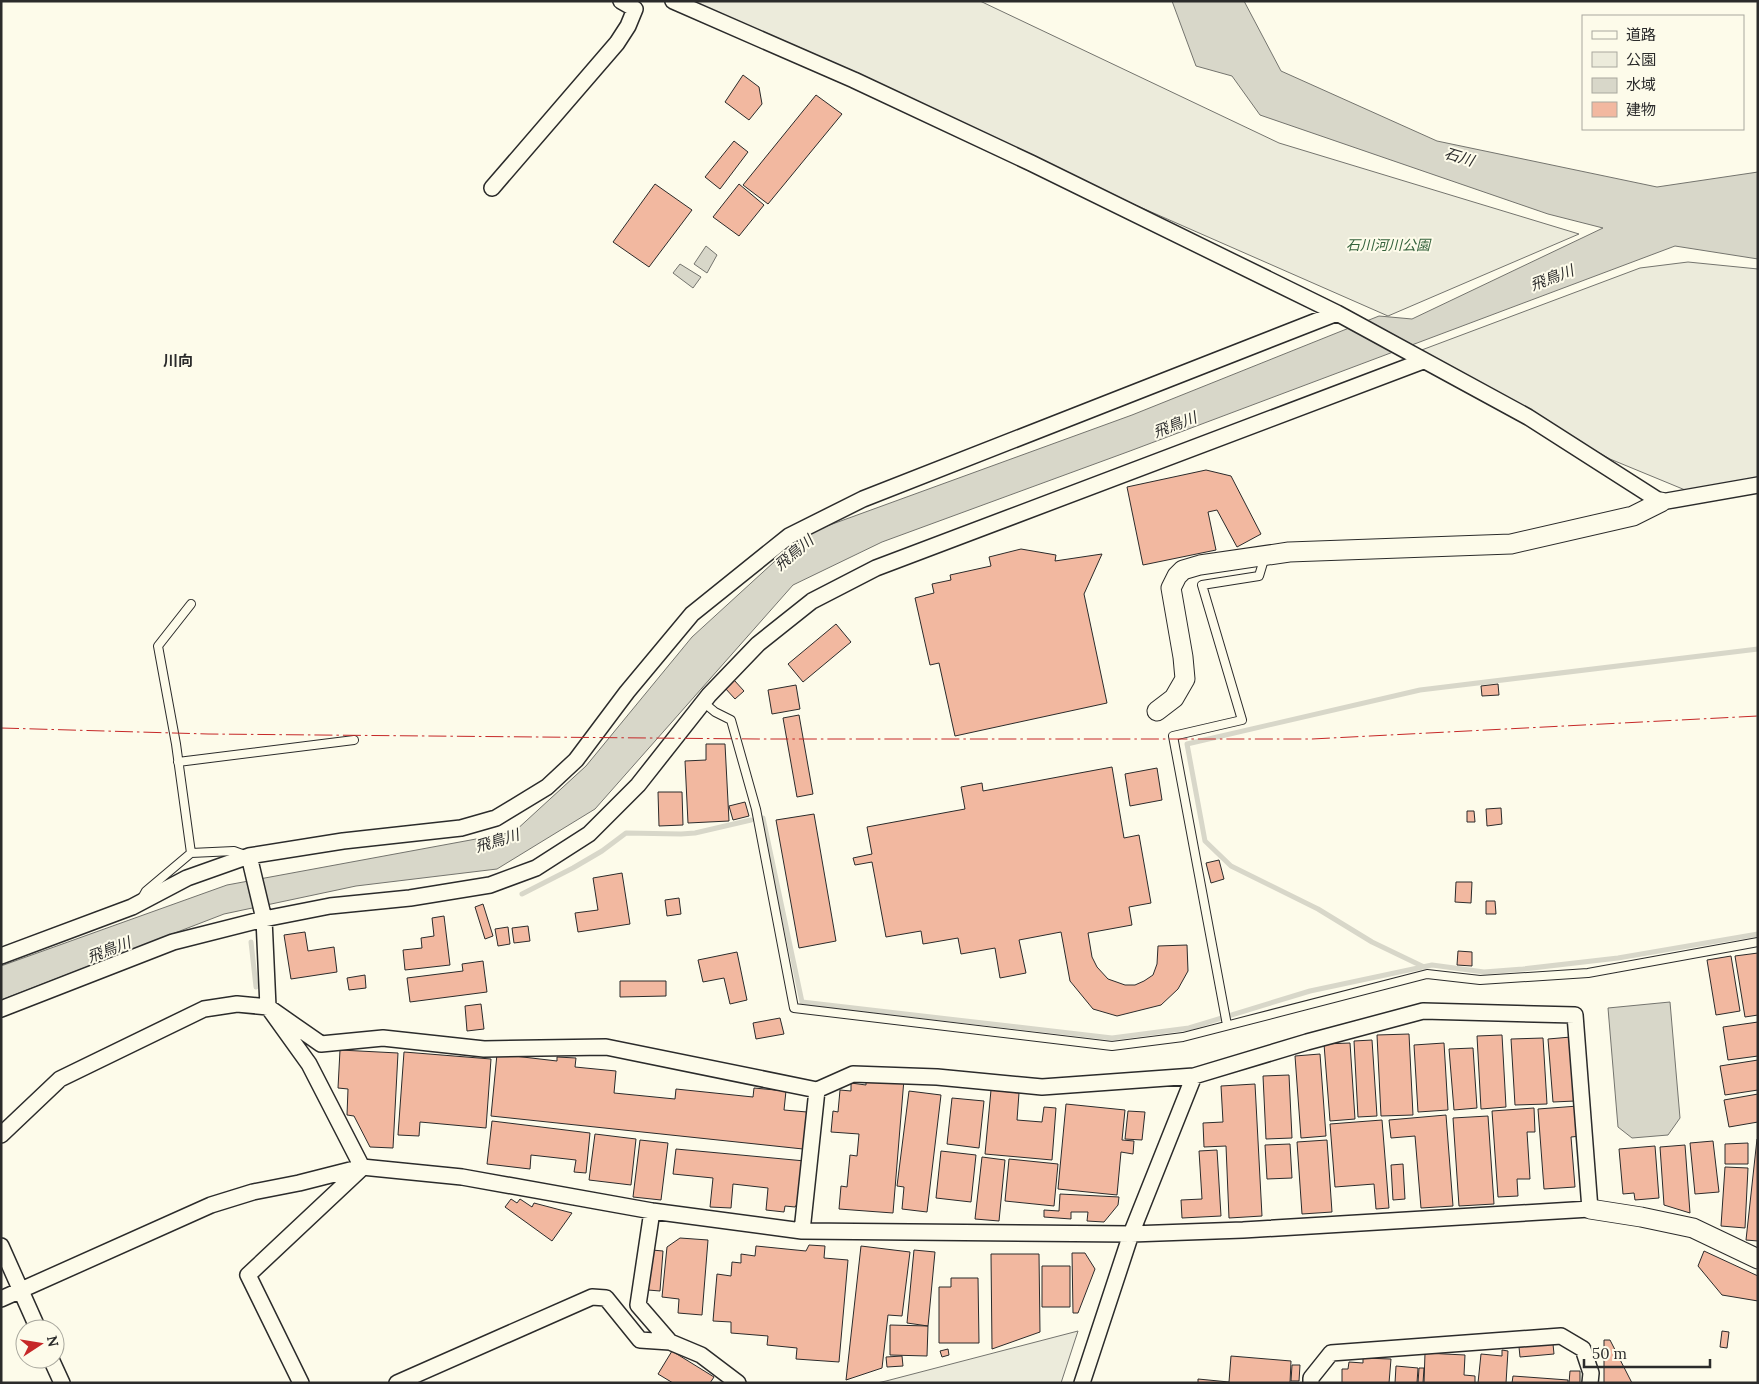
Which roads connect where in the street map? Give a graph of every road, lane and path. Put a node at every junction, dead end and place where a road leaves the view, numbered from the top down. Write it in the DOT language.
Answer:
graph roads {
  1 [pos="621,1"];
  2 [pos="673,1"];
  3 [pos="492,188"];
  4 [pos="1337,313"];
  5 [pos="1423,361"];
  6 [pos="1758,485"];
  7 [pos="1662,502"];
  8 [pos="1265,556"];
  9 [pos="191,604"];
  10 [pos="703,702"];
  11 [pos="1157,711"];
  12 [pos="354,740"];
  13 [pos="178,762"];
  14 [pos="191,854"];
  15 [pos="251,860"];
  16 [pos="139,904"];
  17 [pos="263,915"];
  18 [pos="1758,942"];
  19 [pos="1,956"];
  20 [pos="268,1007"];
  21 [pos="1,1009"];
  22 [pos="1227,1025"];
  23 [pos="1194,1076"];
  24 [pos="817,1090"];
  25 [pos="1,1135"];
  26 [pos="362,1167"];
  27 [pos="1590,1209"];
  28 [pos="652,1211"];
  29 [pos="802,1231"];
  30 [pos="1131,1234"];
  31 [pos="1,1246"];
  32 [pos="1758,1259"];
  33 [pos="21,1290"];
  34 [pos="1,1299"];
  35 [pos="34,1319"];
  36 [pos="670,1342"];
  37 [pos="56,1369"];
  38 [pos="62,1383"];
  39 [pos="301,1383"];
  40 [pos="396,1383"];
  41 [pos="738,1383"];
  42 [pos="1082,1383"];
  43 [pos="1310,1383"];
  44 [pos="1590,1383"];
  1 -- 3 [label="street"];
  2 -- 4 [label="street"];
  4 -- 5 [label="street"];
  4 -- 15 [label="street"];
  5 -- 7 [label="street"];
  5 -- 10 [label="street"];
  6 -- 7 [label="street"];
  7 -- 8 [label="street"];
  8 -- 11 [label="street"];
  8 -- 22 [label="lane"];
  9 -- 13 [label="lane"];
  10 -- 17 [label="street"];
  10 -- 22 [label="lane"];
  12 -- 13 [label="lane"];
  13 -- 14 [label="lane"];
  14 -- 15 [label="lane"];
  14 -- 16 [label="lane"];
  15 -- 16 [label="street"];
  15 -- 17 [label="street"];
  16 -- 19 [label="street"];
  17 -- 20 [label="street"];
  17 -- 21 [label="street"];
  18 -- 22 [label="lane"];
  20 -- 24 [label="street"];
  20 -- 25 [label="street"];
  20 -- 26 [label="street"];
  23 -- 24 [label="street"];
  23 -- 27 [label="street"];
  23 -- 30 [label="street"];
  24 -- 29 [label="street"];
  26 -- 28 [label="street"];
  26 -- 33 [label="street"];
  26 -- 39 [label="street"];
  27 -- 30 [label="street"];
  27 -- 32 [label="street"];
  28 -- 29 [label="street"];
  28 -- 36 [label="street"];
  29 -- 30 [label="street"];
  30 -- 42 [label="street"];
  31 -- 33 [label="street"];
  33 -- 34 [label="street"];
  33 -- 35 [label="street"];
  36 -- 40 [label="street"];
  36 -- 41 [label="street"];
  37 -- 38 [label="street"];
  43 -- 44 [label="street"];
}
